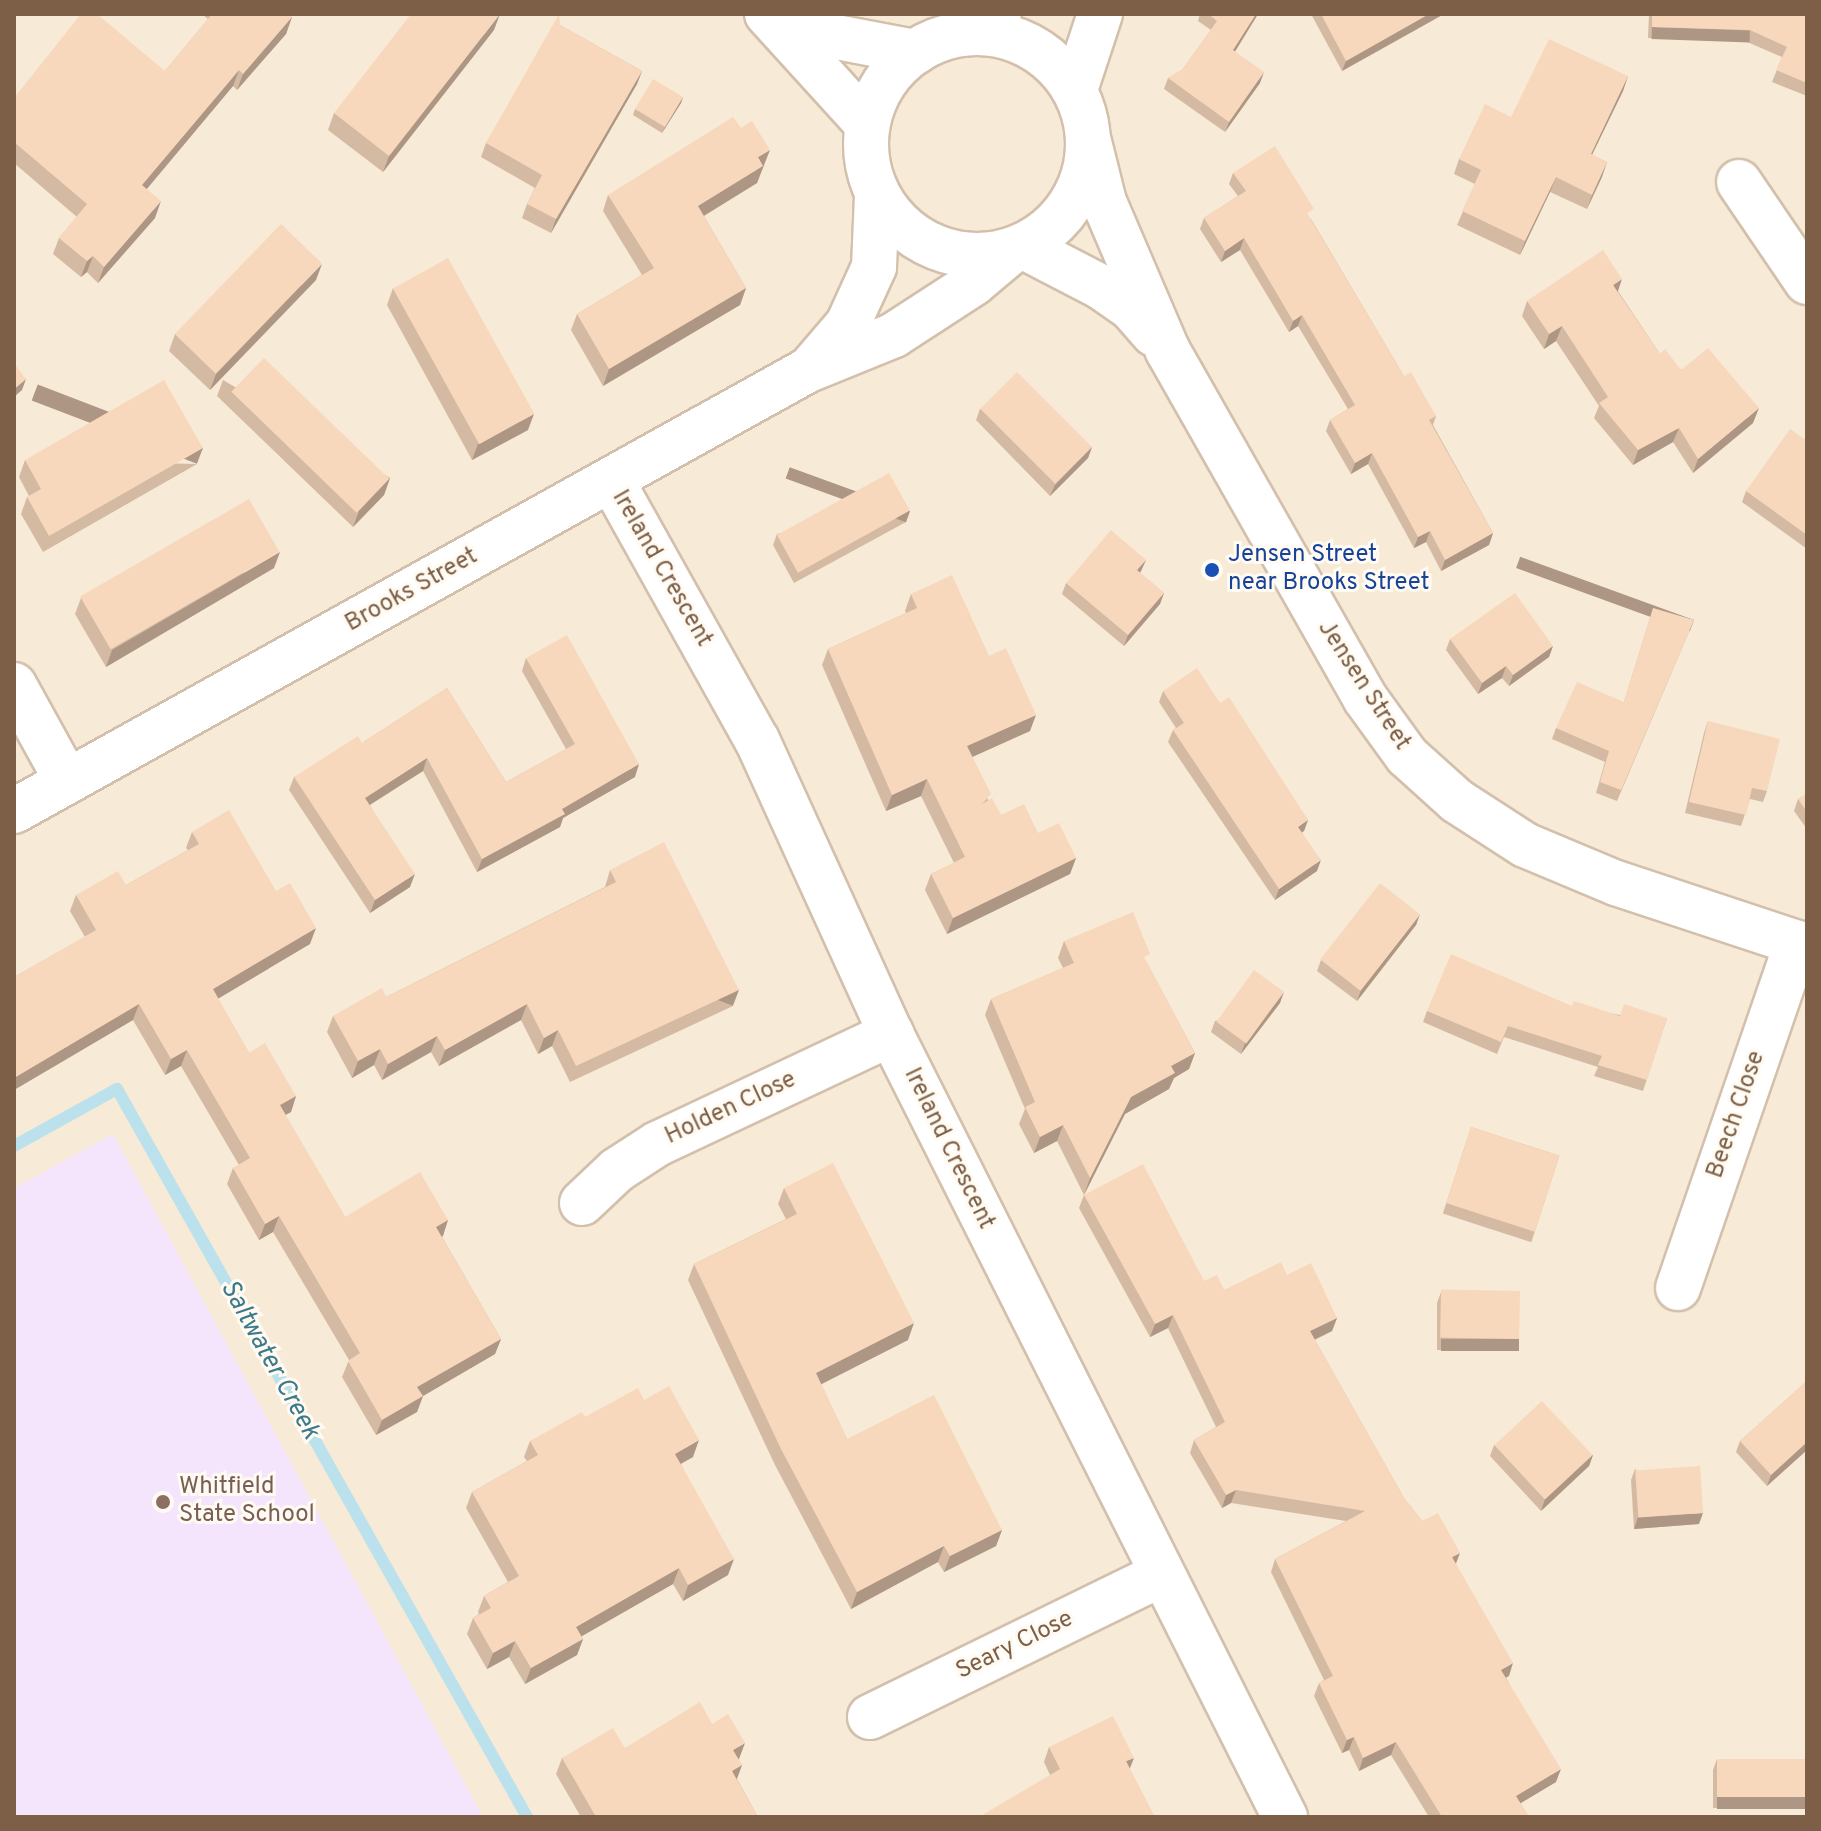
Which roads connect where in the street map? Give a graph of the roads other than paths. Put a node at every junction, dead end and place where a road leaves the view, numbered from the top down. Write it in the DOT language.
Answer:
graph roads {
  1 [pos="770,14"];
  2 [pos="1100,14"];
  3 [pos="983,24"];
  4 [pos="915,52"];
  5 [pos="1075,90"];
  6 [pos="867,124"];
  7 [pos="1089,142"];
  8 [pos="1739,182"];
  9 [pos="877,194"];
  10 [pos="1018,248"];
  11 [pos="1807,282"];
  12 [pos="1168,351"];
  13 [pos="808,370"];
  14 [pos="612,481"];
  15 [pos="14,685"];
  16 [pos="67,781"];
  17 [pos="14,811"];
  18 [pos="1802,944"];
  19 [pos="891,1034"];
  20 [pos="582,1203"];
  21 [pos="1678,1288"];
  22 [pos="1160,1575"];
  23 [pos="870,1717"];
  24 [pos="1285,1817"];
  1 -- 4 [label="street"];
  1 -- 6 [label="street"];
  2 -- 5 [label="street"];
  3 -- 4 [label="street"];
  3 -- 5 [label="street"];
  4 -- 6 [label="street"];
  5 -- 7 [label="street"];
  6 -- 9 [label="street"];
  7 -- 10 [label="street"];
  7 -- 12 [label="street, Jensen Street"];
  8 -- 11 [label="street"];
  9 -- 10 [label="street"];
  9 -- 13 [label="street, Brooks Street"];
  10 -- 12 [label="street, Jensen Street"];
  10 -- 13 [label="street, Brooks Street"];
  12 -- 18 [label="street, Jensen Street"];
  13 -- 14 [label="street, Brooks Street"];
  14 -- 16 [label="street, Brooks Street"];
  14 -- 19 [label="street, Ireland Crescent"];
  15 -- 16 [label="street"];
  16 -- 17 [label="street, Brooks Street"];
  18 -- 21 [label="street, Beech Close"];
  19 -- 20 [label="street, Holden Close"];
  19 -- 22 [label="street, Ireland Crescent"];
  22 -- 23 [label="street, Seary Close"];
  22 -- 24 [label="street, Ireland Crescent"];
}
